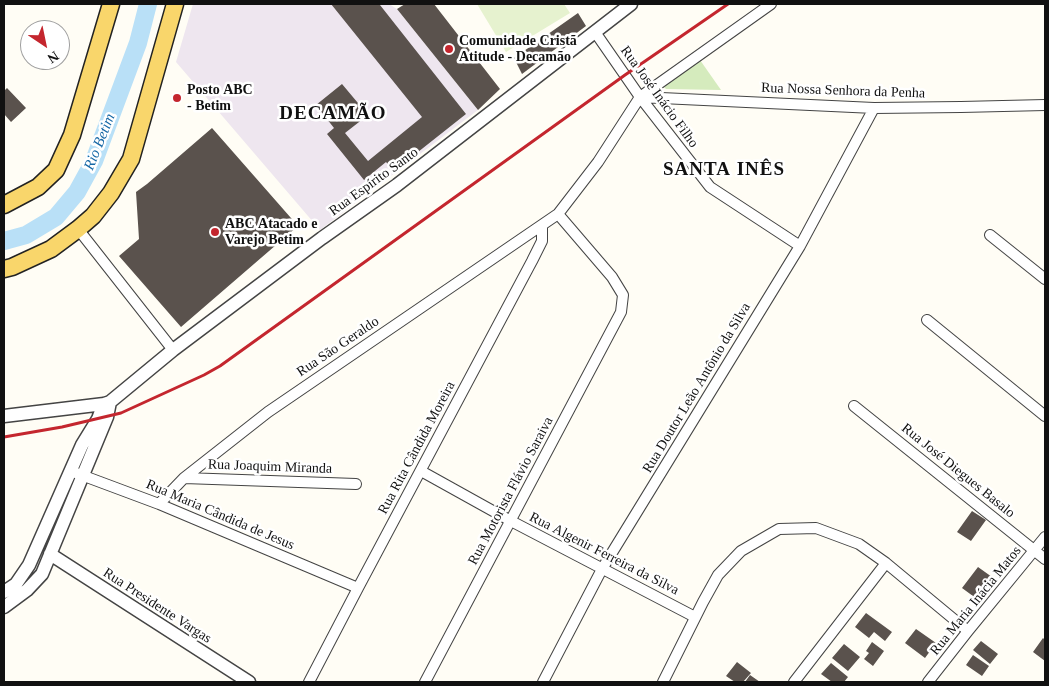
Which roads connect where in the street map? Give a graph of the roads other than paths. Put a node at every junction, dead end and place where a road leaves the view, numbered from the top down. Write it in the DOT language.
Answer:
graph roads {
  1 [pos="111,4"];
  2 [pos="176,4"];
  3 [pos="631,4"];
  4 [pos="771,4"];
  5 [pos="595,32"];
  6 [pos="640,97"];
  7 [pos="1045,104"];
  8 [pos="874,108"];
  9 [pos="4,204"];
  10 [pos="558,214"];
  11 [pos="542,225"];
  12 [pos="78,229"];
  13 [pos="990,235"];
  14 [pos="800,246"];
  15 [pos="4,269"];
  16 [pos="1045,279"];
  17 [pos="927,320"];
  18 [pos="172,350"];
  19 [pos="107,403"];
  20 [pos="854,406"];
  21 [pos="4,416"];
  22 [pos="1045,416"];
  23 [pos="421,471"];
  24 [pos="71,472"];
  25 [pos="84,475"];
  26 [pos="184,478"];
  27 [pos="356,484"];
  28 [pos="159,504"];
  29 [pos="511,521"];
  30 [pos="1045,536"];
  31 [pos="1035,550"];
  32 [pos="50,554"];
  33 [pos="1045,559"];
  34 [pos="886,563"];
  35 [pos="602,569"];
  36 [pos="358,588"];
  37 [pos="4,592"];
  38 [pos="4,607"];
  39 [pos="695,617"];
  40 [pos="968,631"];
  41 [pos="248,682"];
  42 [pos="309,682"];
  43 [pos="426,682"];
  44 [pos="543,682"];
  45 [pos="663,682"];
  46 [pos="794,682"];
  47 [pos="928,682"];
  1 -- 9 [label="main road"];
  2 -- 12 [label="main road"];
  3 -- 5 [label="street, Rua Espírito Santo"];
  4 -- 6 [label="street"];
  5 -- 6 [label="street, Rua José Inácio Filho"];
  5 -- 18 [label="street, Rua Espírito Santo"];
  6 -- 8 [label="street, Rua Nossa Senhora da Penha"];
  6 -- 10 [label="street, Rua São Geraldo"];
  6 -- 14 [label="street, Rua José Inácio Filho"];
  7 -- 8 [label="street, Rua Nossa Senhora da Penha"];
  8 -- 14 [label="street, Rua Doutor Leão Antônio da Silva"];
  10 -- 11 [label="street, Rua São Geraldo"];
  10 -- 29 [label="street, Rua Motorista Flávio Saraiva"];
  11 -- 23 [label="street, Rua Rita Cândida Moreira"];
  11 -- 26 [label="street, Rua São Geraldo"];
  12 -- 15 [label="main road"];
  12 -- 18 [label="street"];
  13 -- 16 [label="street"];
  14 -- 35 [label="street, Rua Doutor Leão Antônio da Silva"];
  17 -- 22 [label="street"];
  18 -- 19 [label="street, Rua Espírito Santo"];
  19 -- 21 [label="street"];
  19 -- 24 [label="street"];
  19 -- 25 [label="street"];
  20 -- 31 [label="street, Rua José Diegues Basalo"];
  23 -- 29 [label="street, Rua Algenir Ferreira da Silva"];
  23 -- 36 [label="street, Rua Rita Cândida Moreira"];
  24 -- 25 [label="street, Rua Maria Cândida de Jesus"];
  24 -- 37 [label="street"];
  25 -- 28 [label="street, Rua Maria Cândida de Jesus"];
  25 -- 32 [label="street"];
  26 -- 27 [label="street, Rua Joaquim Miranda"];
  26 -- 28 [label="street, Rua São Geraldo"];
  28 -- 36 [label="street, Rua Maria Cândida de Jesus"];
  29 -- 35 [label="street, Rua Algenir Ferreira da Silva"];
  29 -- 43 [label="street, Rua Motorista Flávio Saraiva"];
  30 -- 31 [label="street, Rua Maria Inácia Matos"];
  31 -- 33 [label="street, Rua José Diegues Basalo"];
  31 -- 40 [label="street, Rua Maria Inácia Matos"];
  32 -- 38 [label="street"];
  32 -- 41 [label="street, Rua Presidente Vargas"];
  34 -- 39 [label="street"];
  34 -- 40 [label="street"];
  34 -- 46 [label="street"];
  35 -- 39 [label="street, Rua Algenir Ferreira da Silva"];
  35 -- 44 [label="street, Rua Doutor Leão Antônio da Silva"];
  36 -- 42 [label="street, Rua Rita Cândida Moreira"];
  39 -- 45 [label="street"];
  40 -- 47 [label="street, Rua Maria Inácia Matos"];
}
